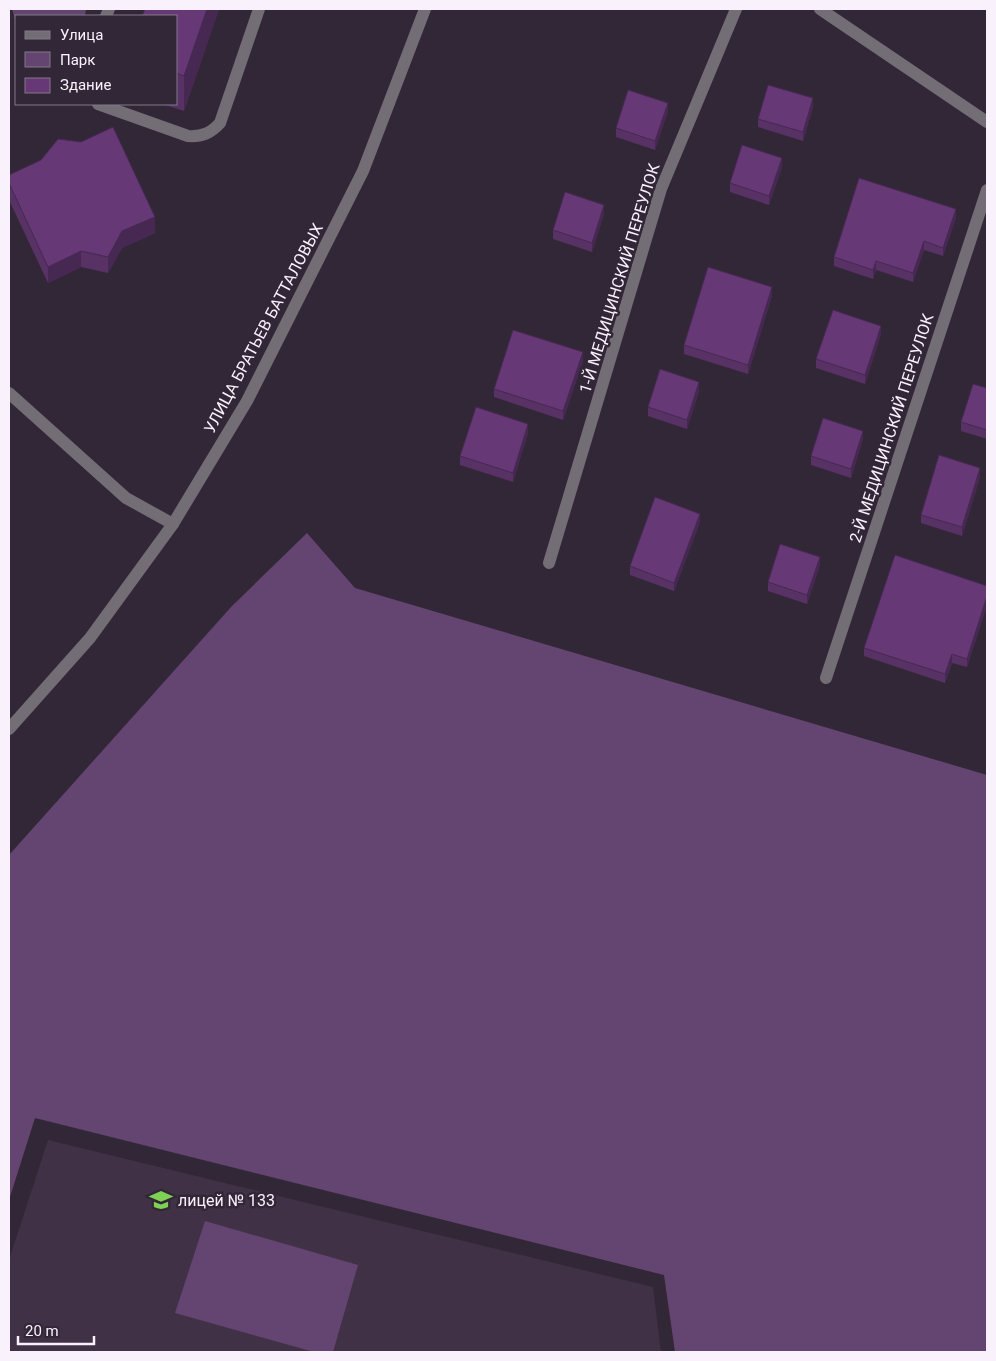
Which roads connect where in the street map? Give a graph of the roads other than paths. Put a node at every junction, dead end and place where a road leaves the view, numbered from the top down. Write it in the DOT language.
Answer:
graph roads {
  1 [pos="259,9"];
  2 [pos="425,9"];
  3 [pos="736,9"];
  4 [pos="820,9"];
  5 [pos="101,105"];
  6 [pos="987,122"];
  7 [pos="987,190"];
  8 [pos="9,393"];
  9 [pos="172,524"];
  10 [pos="549,563"];
  11 [pos="826,678"];
  12 [pos="9,729"];
  1 -- 5 [label="street"];
  2 -- 9 [label="street, УЛИЦА БРАТЬЕВ БАТТАЛОВЫХ"];
  3 -- 10 [label="street, 1-Й МЕДИЦИНСКИЙ ПЕРЕУЛОК"];
  4 -- 6 [label="street"];
  7 -- 11 [label="street, 2-Й МЕДИЦИНСКИЙ ПЕРЕУЛОК"];
  8 -- 9 [label="street"];
  9 -- 12 [label="street, УЛИЦА БРАТЬЕВ БАТТАЛОВЫХ"];
}
